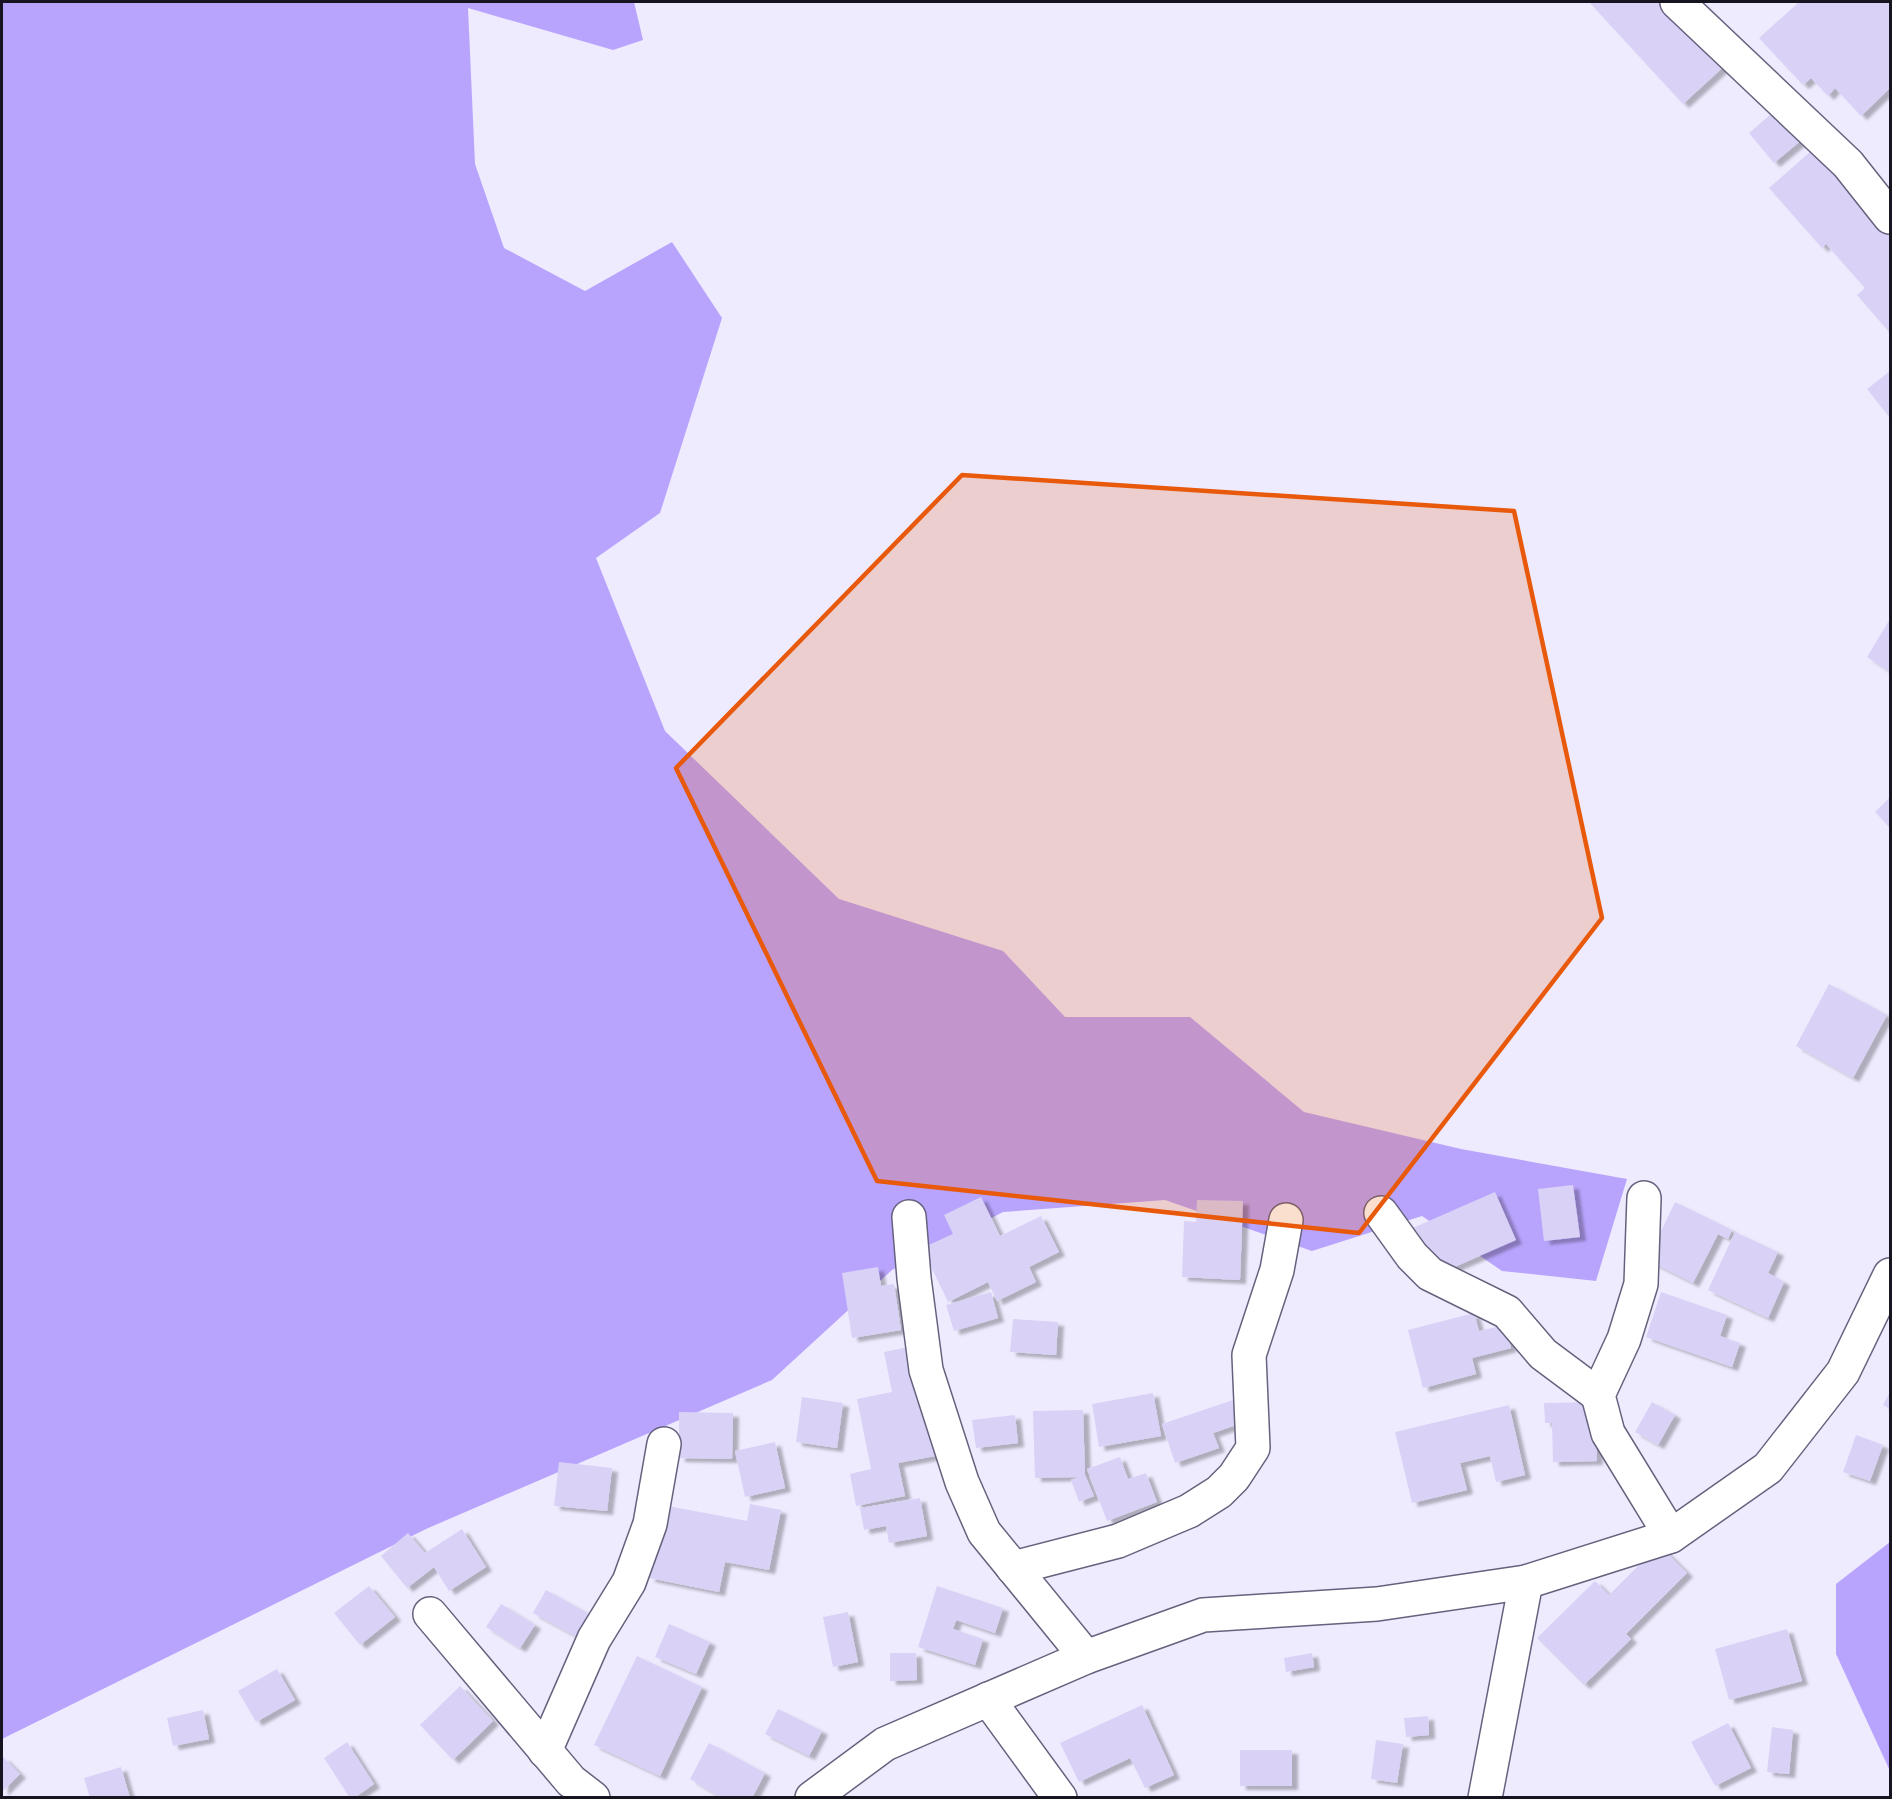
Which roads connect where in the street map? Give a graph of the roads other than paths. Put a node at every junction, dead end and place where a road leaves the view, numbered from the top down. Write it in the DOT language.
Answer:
graph roads {
  1 [pos="1677,2"];
  2 [pos="1890,217"];
  3 [pos="1644,1198"];
  4 [pos="1380,1214"];
  5 [pos="909,1217"];
  6 [pos="1286,1220"];
  7 [pos="1890,1275"];
  8 [pos="1598,1395"];
  9 [pos="664,1444"];
  10 [pos="1671,1536"];
  11 [pos="1013,1568"];
  12 [pos="1526,1582"];
  13 [pos="430,1614"];
  14 [pos="1086,1657"];
  15 [pos="988,1699"];
  16 [pos="545,1751"];
  17 [pos="593,1797"];
  18 [pos="812,1797"];
  19 [pos="1060,1797"];
  20 [pos="1485,1797"];
  1 -- 2 [label="street"];
  3 -- 8 [label="street"];
  4 -- 8 [label="street"];
  5 -- 11 [label="street"];
  6 -- 11 [label="street"];
  7 -- 10 [label="street"];
  8 -- 10 [label="street"];
  9 -- 16 [label="street"];
  10 -- 12 [label="street"];
  11 -- 14 [label="street"];
  12 -- 14 [label="street"];
  12 -- 20 [label="street"];
  13 -- 16 [label="street"];
  14 -- 15 [label="street"];
  15 -- 18 [label="street"];
  15 -- 19 [label="street"];
  16 -- 17 [label="street"];
}
